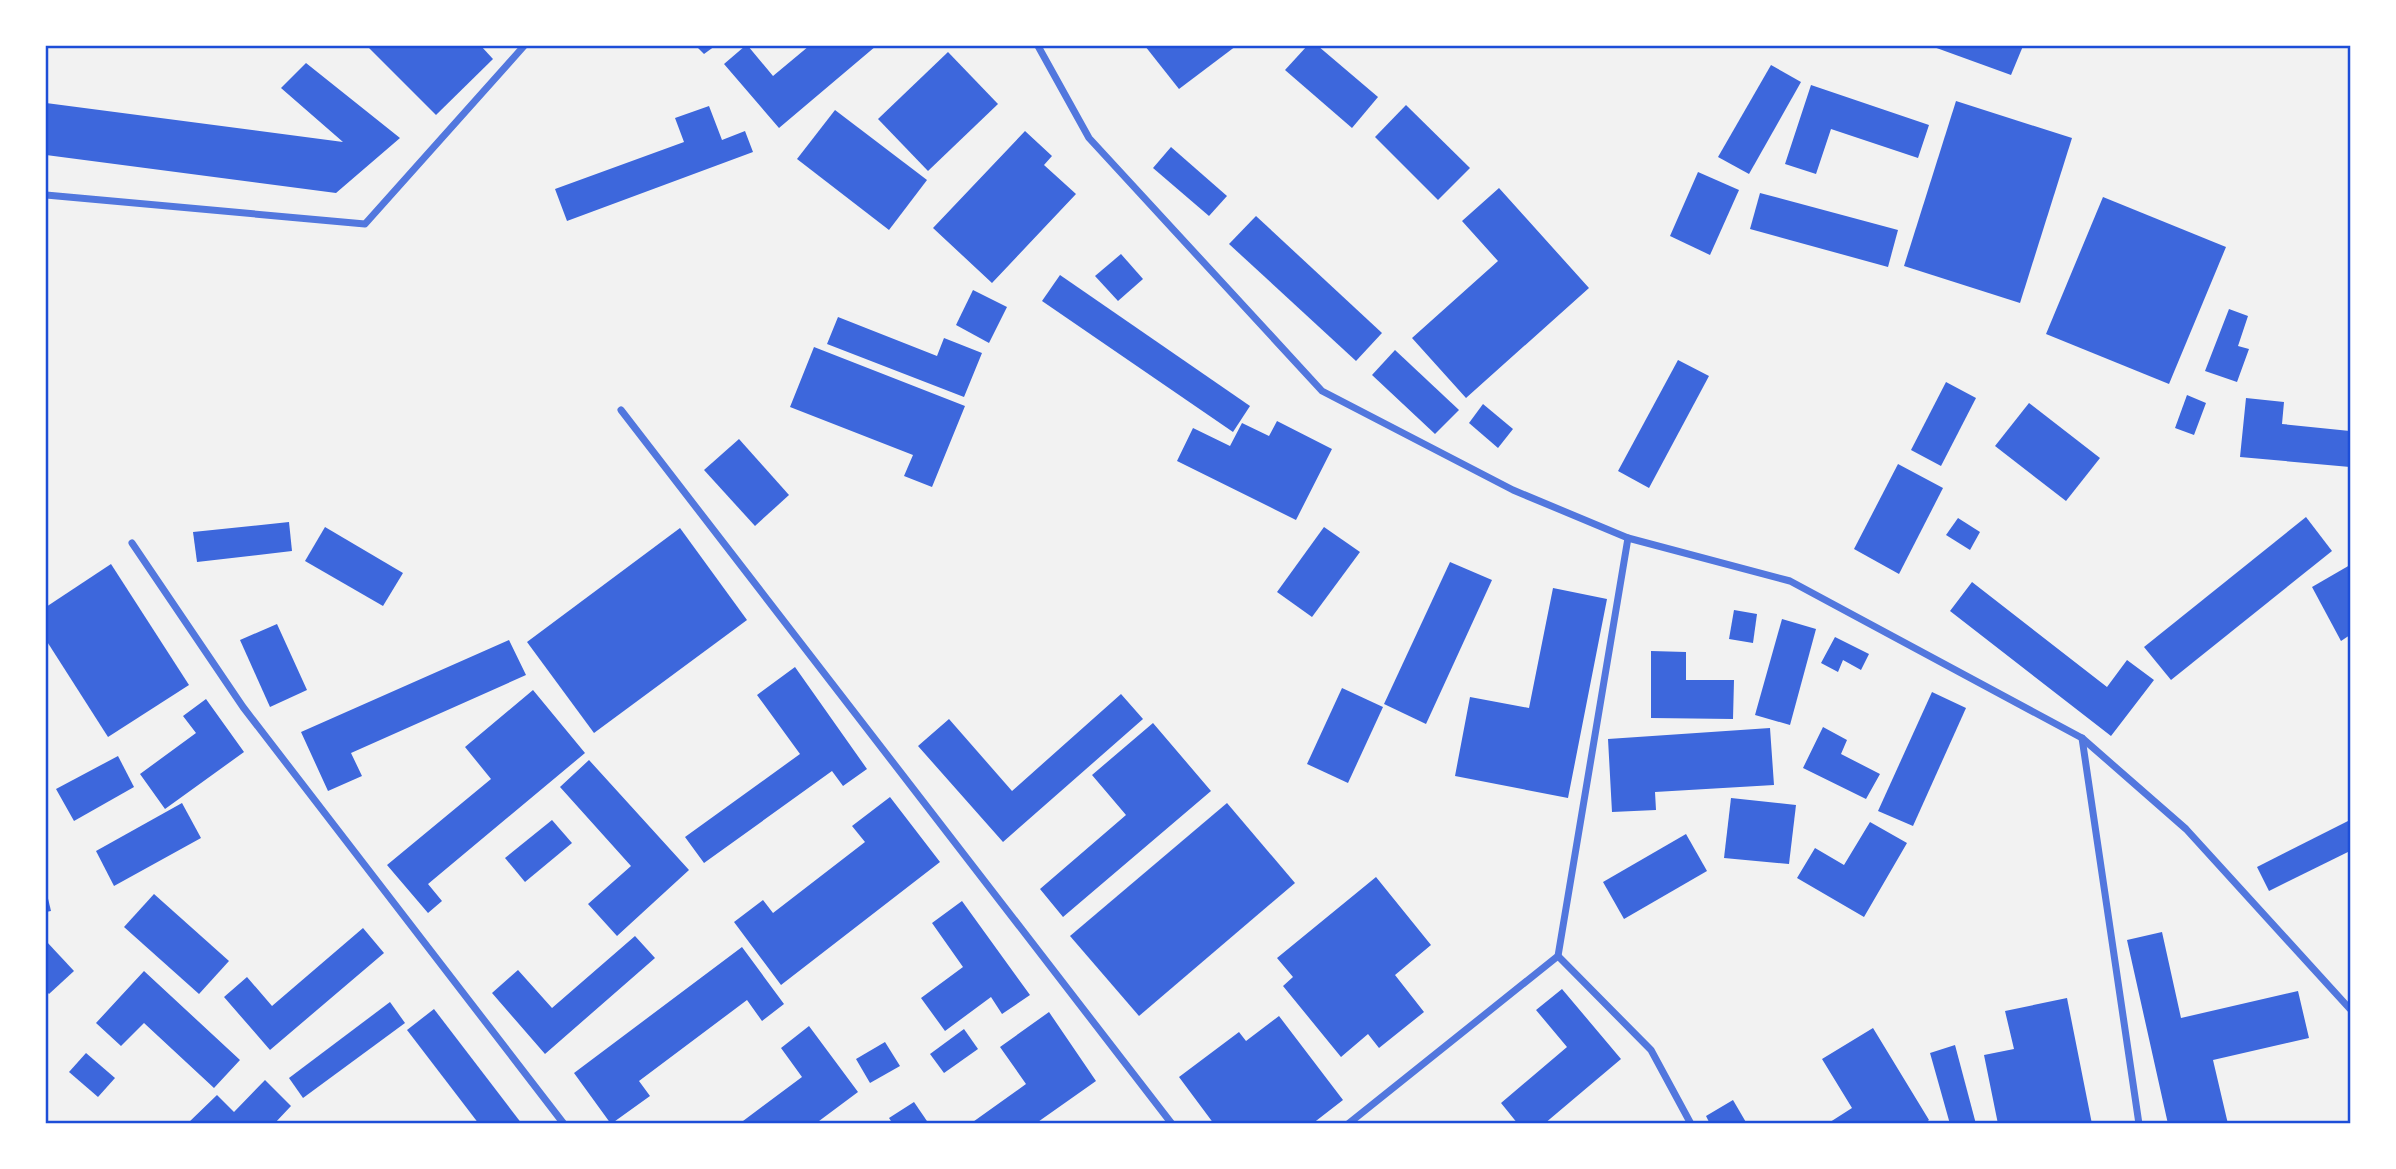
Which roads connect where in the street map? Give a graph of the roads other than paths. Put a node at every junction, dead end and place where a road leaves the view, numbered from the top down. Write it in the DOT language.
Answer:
graph roads {
  1 [pos="524,46"];
  2 [pos="1038,46"];
  3 [pos="46,195"];
  4 [pos="621,410"];
  5 [pos="1628,538"];
  6 [pos="132,543"];
  7 [pos="2082,738"];
  8 [pos="1558,956"];
  9 [pos="2350,1009"];
  10 [pos="564,1124"];
  11 [pos="1172,1124"];
  12 [pos="1348,1124"];
  13 [pos="1692,1124"];
  14 [pos="2138,1124"];
  1 -- 3 [label="street"];
  2 -- 5 [label="street"];
  4 -- 11 [label="street"];
  5 -- 7 [label="street"];
  5 -- 8 [label="street"];
  6 -- 10 [label="street"];
  7 -- 9 [label="street"];
  7 -- 14 [label="street"];
  8 -- 12 [label="street"];
  8 -- 13 [label="street"];
}
